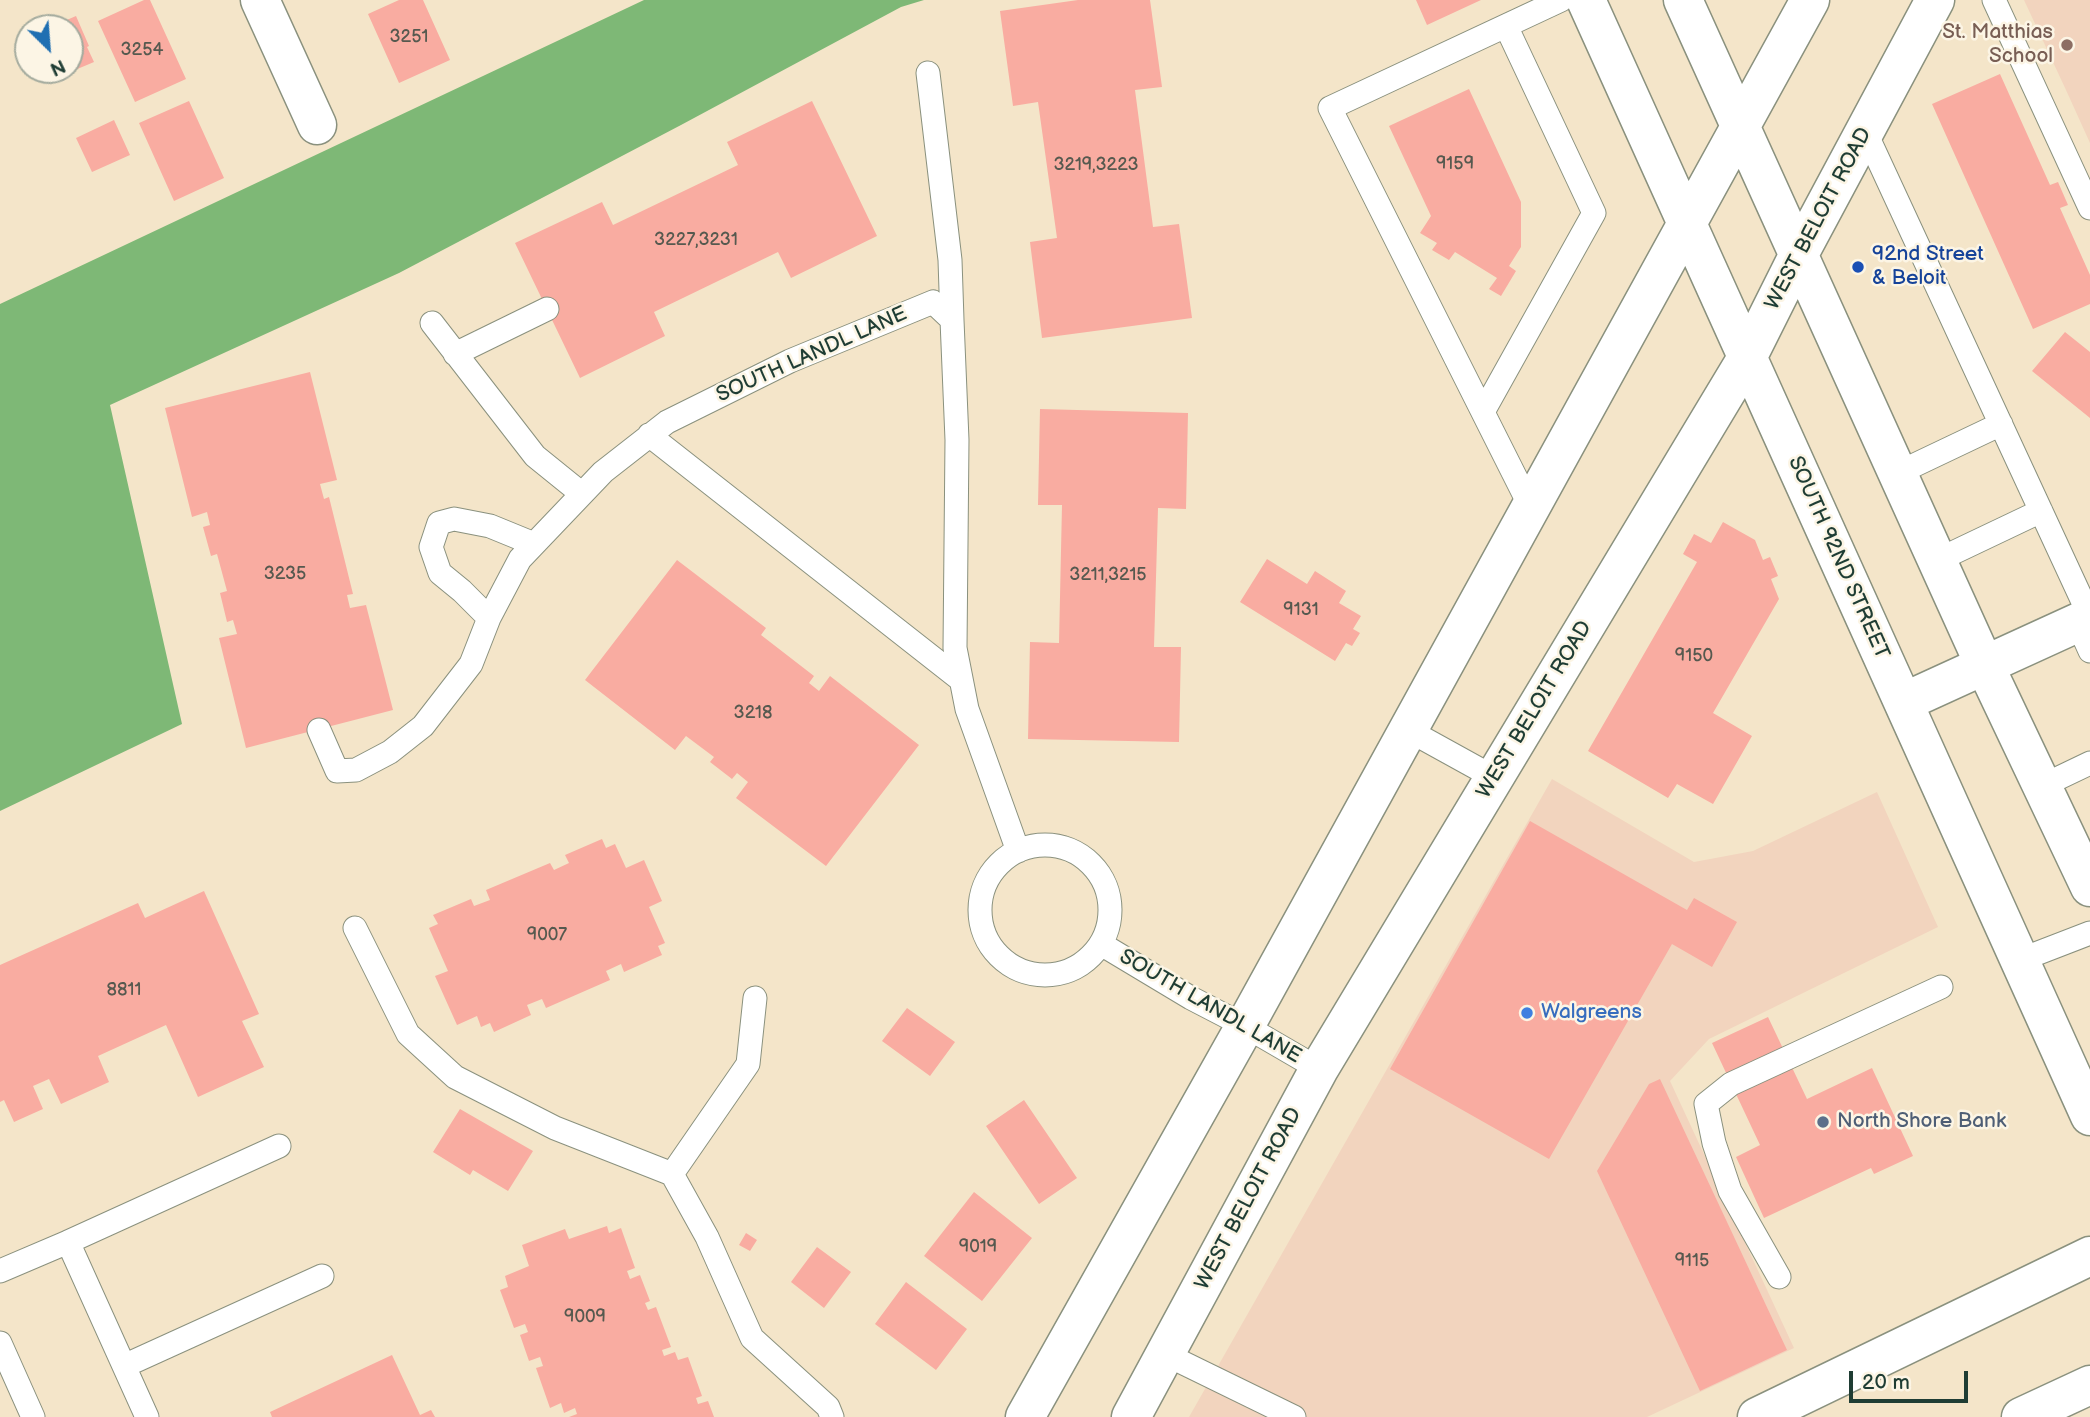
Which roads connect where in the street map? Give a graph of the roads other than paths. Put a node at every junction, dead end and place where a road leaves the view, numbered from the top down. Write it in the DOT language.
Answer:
graph roads {
  1 [pos="260,0"];
  2 [pos="1561,0"];
  3 [pos="1586,0"];
  4 [pos="1683,0"];
  5 [pos="1810,0"];
  6 [pos="1935,0"];
  7 [pos="1994,0"];
  8 [pos="1506,26"];
  9 [pos="928,72"];
  10 [pos="317,125"];
  11 [pos="1740,127"];
  12 [pos="1865,131"];
  13 [pos="2090,208"];
  14 [pos="1686,225"];
  15 [pos="1800,254"];
  16 [pos="547,309"];
  17 [pos="952,320"];
  18 [pos="432,323"];
  19 [pos="455,354"];
  20 [pos="1748,356"];
  21 [pos="1483,412"];
  22 [pos="2001,424"];
  23 [pos="649,435"];
  24 [pos="1898,473"];
  25 [pos="582,494"];
  26 [pos="1531,508"];
  27 [pos="2041,511"];
  28 [pos="534,544"];
  29 [pos="1938,559"];
  30 [pos="489,618"];
  31 [pos="2087,627"];
  32 [pos="1984,664"];
  33 [pos="961,680"];
  34 [pos="1904,702"];
  35 [pos="319,730"];
  36 [pos="1408,730"];
  37 [pos="2090,764"];
  38 [pos="1494,778"];
  39 [pos="2042,786"];
  40 [pos="1018,851"];
  41 [pos="2090,887"];
  42 [pos="355,928"];
  43 [pos="2090,933"];
  44 [pos="1101,944"];
  45 [pos="2020,960"];
  46 [pos="1941,987"];
  47 [pos="755,998"];
  48 [pos="1245,1026"];
  49 [pos="1319,1069"];
  50 [pos="2090,1116"];
  51 [pos="279,1146"];
  52 [pos="672,1174"];
  53 [pos="68,1242"];
  54 [pos="2090,1256"];
  55 [pos="0,1271"];
  56 [pos="322,1276"];
  57 [pos="1779,1277"];
  58 [pos="0,1343"];
  59 [pos="1165,1354"];
  60 [pos="124,1366"];
  61 [pos="2090,1385"];
  62 [pos="33,1417"];
  63 [pos="148,1417"];
  64 [pos="832,1417"];
  65 [pos="1025,1417"];
  66 [pos="1131,1417"];
  67 [pos="1294,1417"];
  68 [pos="1757,1417"];
  69 [pos="2021,1417"];
  1 -- 10 [label="main road"];
  2 -- 8 [label="lane"];
  3 -- 14 [label="main road, SOUTH 92ND STREET"];
  4 -- 11 [label="main road"];
  5 -- 11 [label="main road"];
  6 -- 12 [label="main road, WEST BELOIT ROAD"];
  7 -- 13 [label="lane"];
  8 -- 21 [label="lane"];
  8 -- 21 [label="lane"];
  9 -- 17 [label="lane"];
  11 -- 14 [label="main road"];
  11 -- 15 [label="main road"];
  12 -- 15 [label="main road, WEST BELOIT ROAD"];
  12 -- 22 [label="lane"];
  14 -- 20 [label="main road, SOUTH 92ND STREET"];
  14 -- 26 [label="main road"];
  15 -- 20 [label="main road, WEST BELOIT ROAD"];
  15 -- 24 [label="main road"];
  16 -- 19 [label="lane"];
  17 -- 23 [label="lane, SOUTH LANDL LANE"];
  17 -- 33 [label="lane"];
  18 -- 19 [label="lane"];
  19 -- 25 [label="lane"];
  20 -- 34 [label="main road, SOUTH 92ND STREET"];
  20 -- 38 [label="main road, WEST BELOIT ROAD"];
  21 -- 26 [label="lane"];
  22 -- 24 [label="lane"];
  22 -- 27 [label="lane"];
  23 -- 25 [label="lane, SOUTH LANDL LANE"];
  23 -- 33 [label="lane"];
  24 -- 29 [label="main road"];
  25 -- 28 [label="lane, SOUTH LANDL LANE"];
  26 -- 36 [label="main road"];
  27 -- 29 [label="lane"];
  27 -- 31 [label="lane"];
  28 -- 30 [label="lane, SOUTH LANDL LANE"];
  28 -- 30 [label="lane"];
  29 -- 32 [label="main road"];
  30 -- 35 [label="lane, SOUTH LANDL LANE"];
  31 -- 32 [label="main road"];
  32 -- 34 [label="main road"];
  32 -- 39 [label="main road"];
  33 -- 40 [label="lane"];
  34 -- 45 [label="main road, SOUTH 92ND STREET"];
  36 -- 38 [label="lane"];
  36 -- 48 [label="main road"];
  37 -- 39 [label="lane"];
  38 -- 49 [label="main road, WEST BELOIT ROAD"];
  39 -- 41 [label="main road"];
  40 -- 44 [label="lane, SOUTH LANDL LANE"];
  40 -- 44 [label="lane, SOUTH LANDL LANE"];
  42 -- 52 [label="lane"];
  43 -- 45 [label="lane"];
  44 -- 48 [label="lane, SOUTH LANDL LANE"];
  45 -- 50 [label="main road, SOUTH 92ND STREET"];
  46 -- 57 [label="lane"];
  47 -- 52 [label="lane"];
  48 -- 49 [label="lane, SOUTH LANDL LANE"];
  48 -- 65 [label="main road"];
  49 -- 59 [label="main road, WEST BELOIT ROAD"];
  51 -- 53 [label="lane"];
  52 -- 64 [label="lane"];
  53 -- 55 [label="lane"];
  53 -- 60 [label="lane"];
  54 -- 68 [label="main road"];
  56 -- 60 [label="lane"];
  58 -- 62 [label="lane"];
  59 -- 66 [label="main road, WEST BELOIT ROAD"];
  59 -- 67 [label="lane"];
  60 -- 63 [label="lane"];
  61 -- 69 [label="main road"];
}
